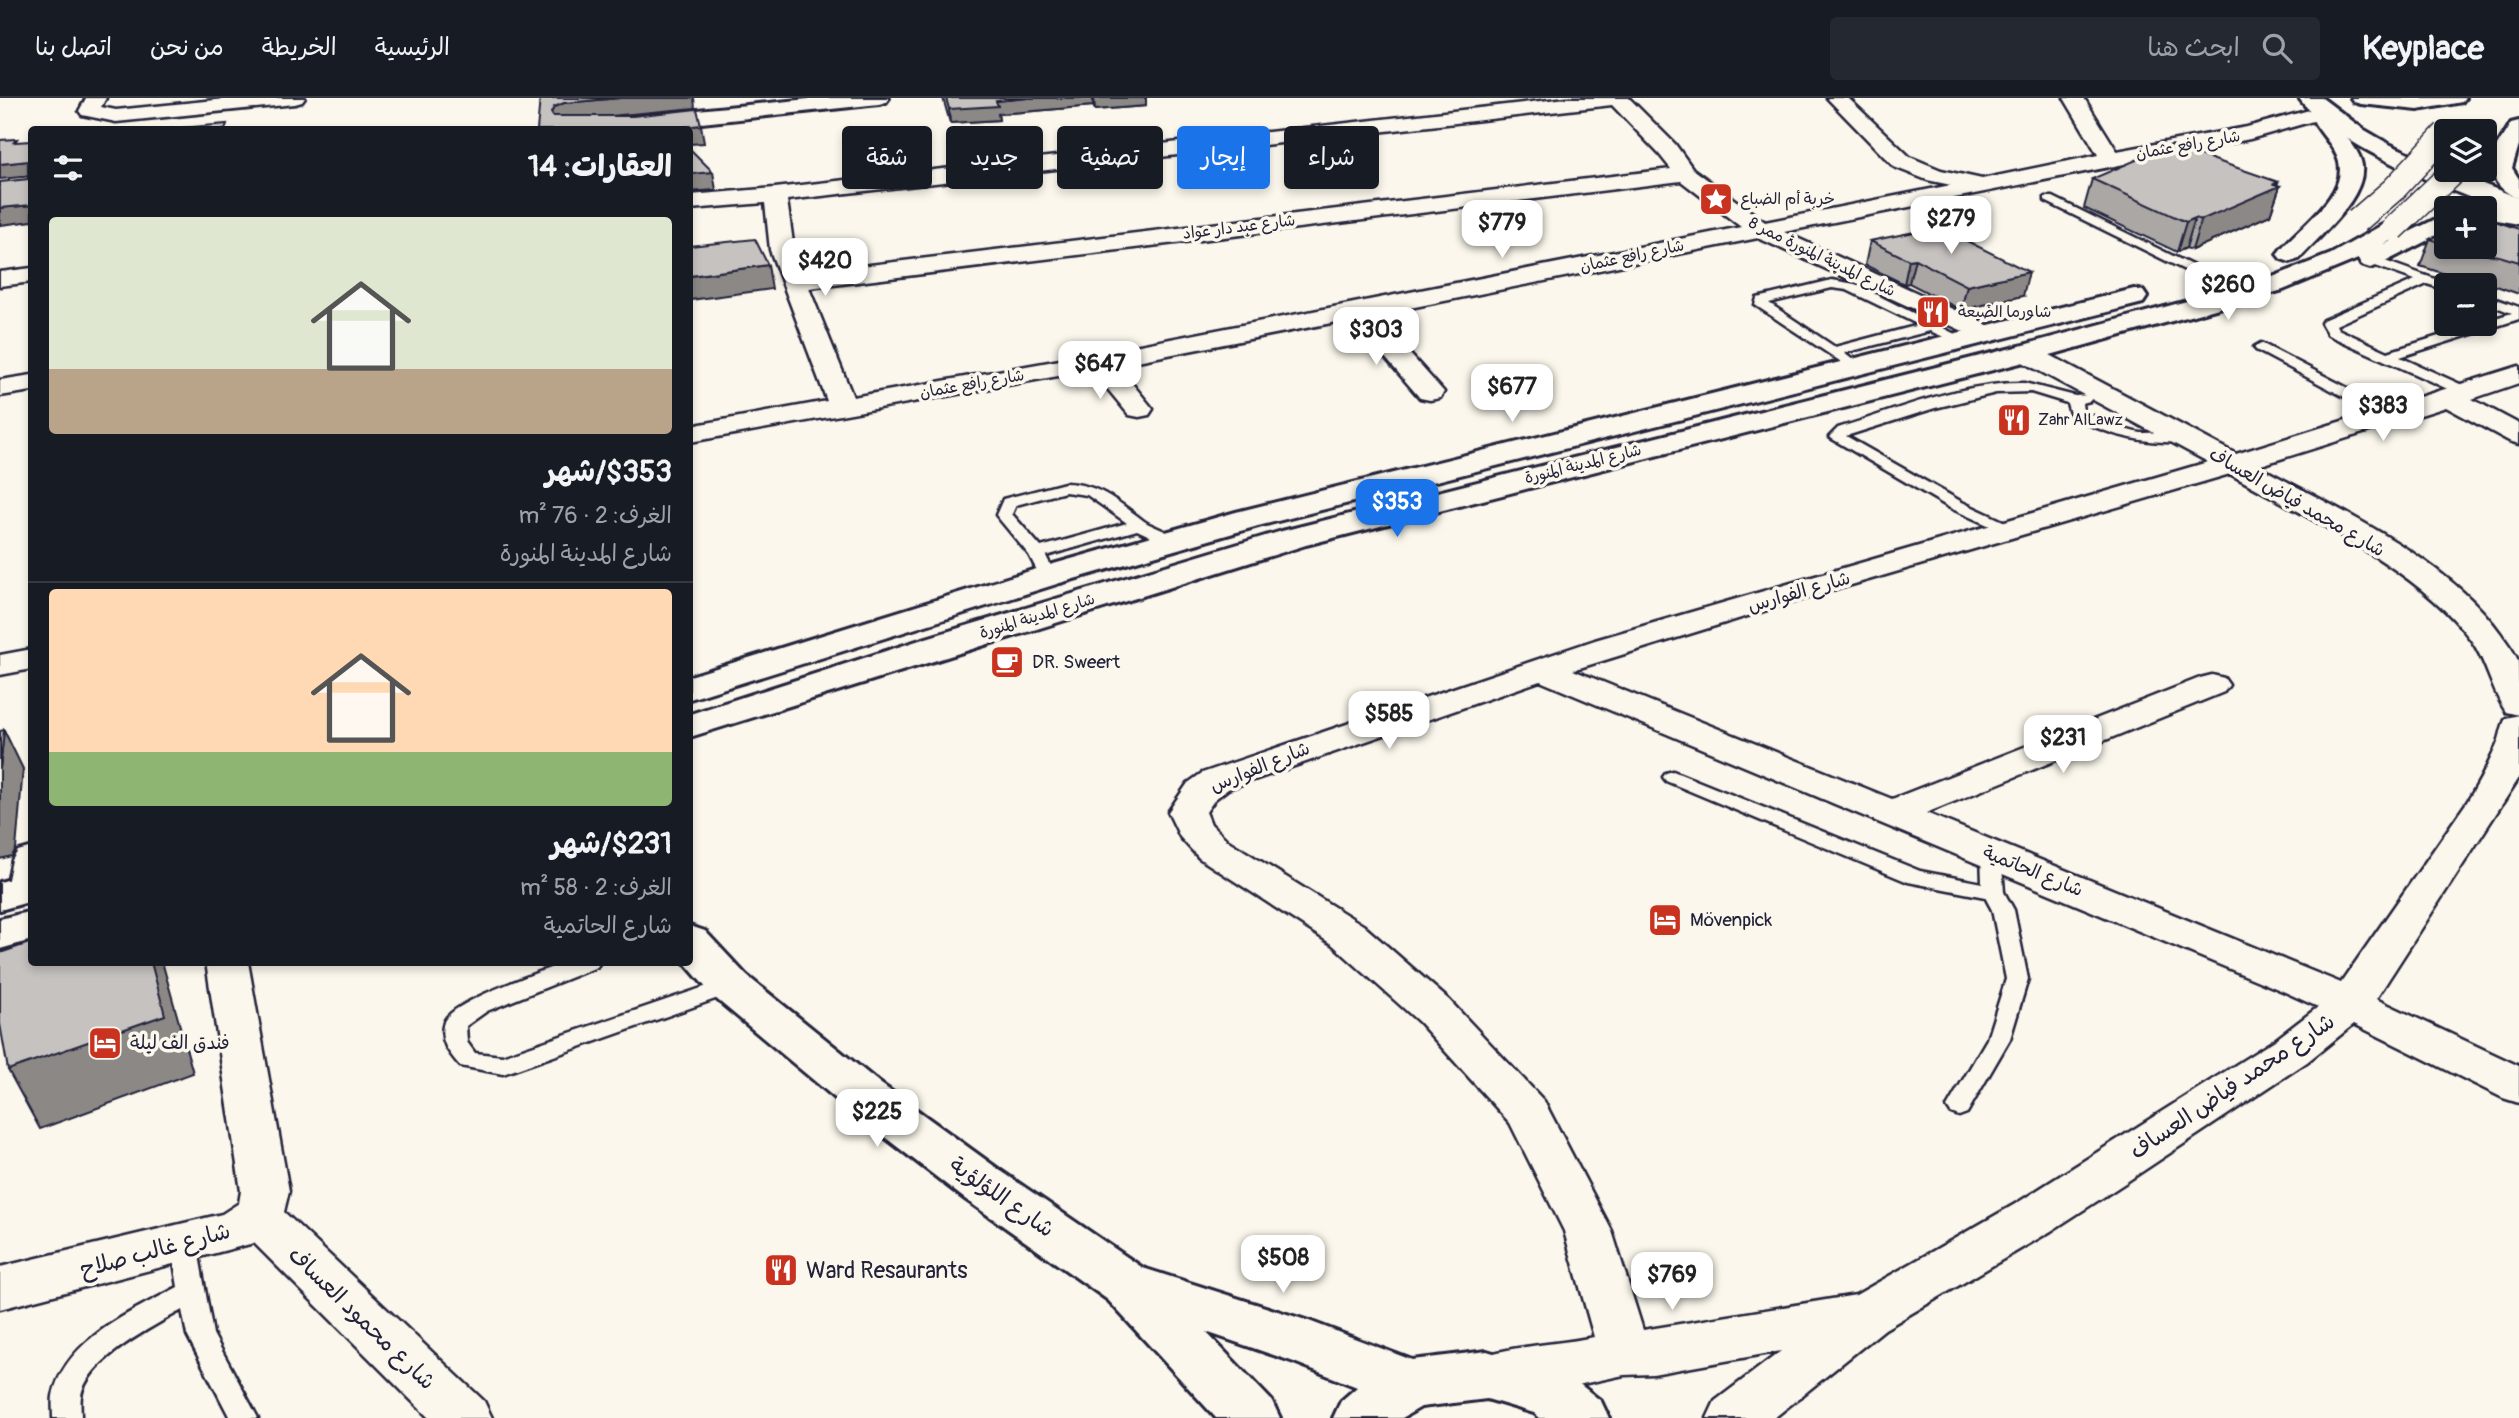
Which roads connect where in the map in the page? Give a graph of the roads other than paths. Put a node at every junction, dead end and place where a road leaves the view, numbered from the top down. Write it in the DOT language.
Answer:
graph roads {
  1 [pos="295,98"];
  2 [pos="879,98"];
  3 [pos="1618,98"];
  4 [pos="1837,98"];
  5 [pos="2074,98"];
  6 [pos="2361,98"];
  7 [pos="756,104"];
  8 [pos="95,106"];
  9 [pos="2322,106"];
  10 [pos="2457,115"];
  11 [pos="597,126"];
  12 [pos="2519,128"];
  13 [pos="2512,151"];
  14 [pos="2111,159"];
  15 [pos="2434,161"];
  16 [pos="1685,174"];
  17 [pos="2442,182"];
  18 [pos="2469,182"];
  19 [pos="1987,186"];
  20 [pos="2519,191"];
  21 [pos="775,195"];
  22 [pos="2484,195"];
  23 [pos="2519,197"];
  24 [pos="2049,199"];
  25 [pos="693,202"];
  26 [pos="2519,206"];
  27 [pos="2519,217"];
  28 [pos="2434,228"];
  29 [pos="1760,230"];
  30 [pos="2290,254"];
  31 [pos="2355,260"];
  32 [pos="28,276"];
  33 [pos="2212,278"];
  34 [pos="0,279"];
  35 [pos="2427,279"];
  36 [pos="794,282"];
  37 [pos="2434,282"];
  38 [pos="2497,304"];
  39 [pos="1358,311"];
  40 [pos="2519,313"];
  41 [pos="1932,326"];
  42 [pos="1973,337"];
  43 [pos="2261,347"];
  44 [pos="2026,353"];
  45 [pos="2388,356"];
  46 [pos="1843,360"];
  47 [pos="1099,361"];
  48 [pos="2519,374"];
  49 [pos="28,384"];
  50 [pos="0,388"];
  51 [pos="1430,392"];
  52 [pos="2457,395"];
  53 [pos="2087,397"];
  54 [pos="843,407"];
  55 [pos="1139,410"];
  56 [pos="2389,415"];
  57 [pos="693,433"];
  58 [pos="2519,435"];
  59 [pos="2232,464"];
  60 [pos="1139,525"];
  61 [pos="2010,530"];
  62 [pos="1169,540"];
  63 [pos="1043,565"];
  64 [pos="28,660"];
  65 [pos="0,665"];
  66 [pos="2513,669"];
  67 [pos="1542,670"];
  68 [pos="2212,685"];
  69 [pos="693,687"];
  70 [pos="2519,704"];
  71 [pos="693,725"];
  72 [pos="2519,726"];
  73 [pos="1673,777"];
  74 [pos="1892,813"];
  75 [pos="1992,873"];
  76 [pos="24,891"];
  77 [pos="0,934"];
  78 [pos="693,944"];
  79 [pos="228,966"];
  80 [pos="579,966"];
  81 [pos="730,986"];
  82 [pos="2350,1003"];
  83 [pos="2519,1086"];
  84 [pos="1959,1107"];
  85 [pos="259,1218"];
  86 [pos="184,1244"];
  87 [pos="1127,1285"];
  88 [pos="0,1289"];
  89 [pos="192,1292"];
  90 [pos="1867,1314"];
  91 [pos="1624,1353"];
  92 [pos="1488,1376"];
  93 [pos="1411,1384"];
  94 [pos="67,1418"];
  95 [pos="244,1418"];
  96 [pos="465,1418"];
  97 [pos="1252,1418"];
  98 [pos="1361,1418"];
  99 [pos="1581,1418"];
  100 [pos="1734,1418"];
  1 -- 8 [label="street"];
  2 -- 7 [label="main road"];
  3 -- 16 [label="street, شارع المدينة المنورة ممر 8"];
  3 -- 21 [label="street"];
  4 -- 19 [label="street"];
  5 -- 14 [label="street"];
  6 -- 10 [label="main road"];
  7 -- 11 [label="main road"];
  9 -- 14 [label="street, شارع رافع عثمان"];
  9 -- 15 [label="main road"];
  9 -- 22 [label="main road"];
  9 -- 30 [label="main road"];
  10 -- 30 [label="main road, شارع المدينة المنورة, bridge"];
  12 -- 13 [label="main road"];
  13 -- 20 [label="main road"];
  14 -- 19 [label="street, شارع رافع عثمان"];
  16 -- 29 [label="street, شارع المدينة المنورة ممر 8"];
  16 -- 36 [label="street, شارع عبد دار عواد"];
  17 -- 31 [label="main road, شارع المدينة المنورة, bridge"];
  18 -- 22 [label="main road"];
  19 -- 29 [label="street, شارع رافع عثمان"];
  21 -- 25 [label="street"];
  21 -- 36 [label="street"];
  22 -- 23 [label="main road"];
  22 -- 26 [label="main road"];
  22 -- 27 [label="main road"];
  24 -- 33 [label="lane"];
  28 -- 31 [label="main road"];
  29 -- 39 [label="street, شارع رافع عثمان"];
  29 -- 42 [label="street, شارع المدينة المنورة ممر 8"];
  30 -- 33 [label="main road, شارع المدينة المنورة"];
  31 -- 35 [label="lane"];
  31 -- 44 [label="main road, شارع المدينة المنورة"];
  32 -- 34 [label="street"];
  33 -- 42 [label="main road, شارع المدينة المنورة"];
  35 -- 37 [label="lane"];
  35 -- 45 [label="lane"];
  36 -- 54 [label="street"];
  38 -- 40 [label="lane"];
  39 -- 47 [label="street, شارع رافع عثمان"];
  39 -- 51 [label="street"];
  40 -- 45 [label="lane"];
  41 -- 42 [label="lane"];
  41 -- 46 [label="lane"];
  41 -- 46 [label="lane"];
  42 -- 46 [label="main road, شارع المدينة المنورة"];
  43 -- 56 [label="lane"];
  44 -- 53 [label="street, شارع محمد فياض العساف"];
  44 -- 71 [label="main road, شارع المدينة المنورة"];
  45 -- 52 [label="lane"];
  46 -- 62 [label="main road, شارع المدينة المنورة"];
  47 -- 54 [label="street, شارع رافع عثمان"];
  47 -- 55 [label="street"];
  48 -- 52 [label="street"];
  49 -- 50 [label="street"];
  52 -- 56 [label="street"];
  52 -- 58 [label="street"];
  53 -- 59 [label="street, شارع محمد فياض العساف"];
  53 -- 61 [label="lane"];
  54 -- 57 [label="street, شارع رافع عثمان"];
  56 -- 59 [label="street"];
  59 -- 61 [label="street, شارع الفوارس"];
  59 -- 66 [label="street, شارع محمد فياض العساف"];
  60 -- 62 [label="lane"];
  60 -- 63 [label="lane"];
  60 -- 63 [label="lane"];
  61 -- 67 [label="street, شارع الفوارس"];
  62 -- 63 [label="main road, شارع المدينة المنورة"];
  63 -- 69 [label="main road, شارع المدينة المنورة"];
  64 -- 65 [label="street"];
  66 -- 70 [label="street, شارع محمد فياض العساف"];
  67 -- 74 [label="street, شارع الحاتمية"];
  67 -- 91 [label="street, شارع الفوارس"];
  68 -- 74 [label="street"];
  72 -- 82 [label="street, شارع محمد فياض العساف"];
  73 -- 75 [label="lane"];
  74 -- 75 [label="street, شارع الحاتمية"];
  75 -- 82 [label="street, شارع الحاتمية"];
  75 -- 84 [label="lane"];
  76 -- 77 [label="main road"];
  78 -- 81 [label="main road, شارع اللؤلؤية"];
  79 -- 85 [label="street"];
  80 -- 81 [label="lane"];
  81 -- 87 [label="main road, شارع اللؤلؤية"];
  82 -- 83 [label="street, شارع الحاتمية"];
  82 -- 90 [label="street, شارع محمد فياض العساف"];
  85 -- 86 [label="street, شارع غالب صلاح"];
  85 -- 96 [label="street, شارع محمود العساف"];
  86 -- 88 [label="street, شارع غالب صلاح"];
  86 -- 89 [label="lane"];
  87 -- 93 [label="main road, شارع اللؤلؤية"];
  87 -- 97 [label="main road, شارع اللؤلؤية"];
  89 -- 94 [label="lane"];
  89 -- 95 [label="lane"];
  90 -- 91 [label="street, شارع محمد فياض العساف"];
  90 -- 100 [label="street, شارع محمد فياض العساف"];
  91 -- 92 [label="street, شارع محمد فياض العساف"];
  92 -- 93 [label="main road"];
  92 -- 99 [label="main road"];
  93 -- 98 [label="main road"];
}
